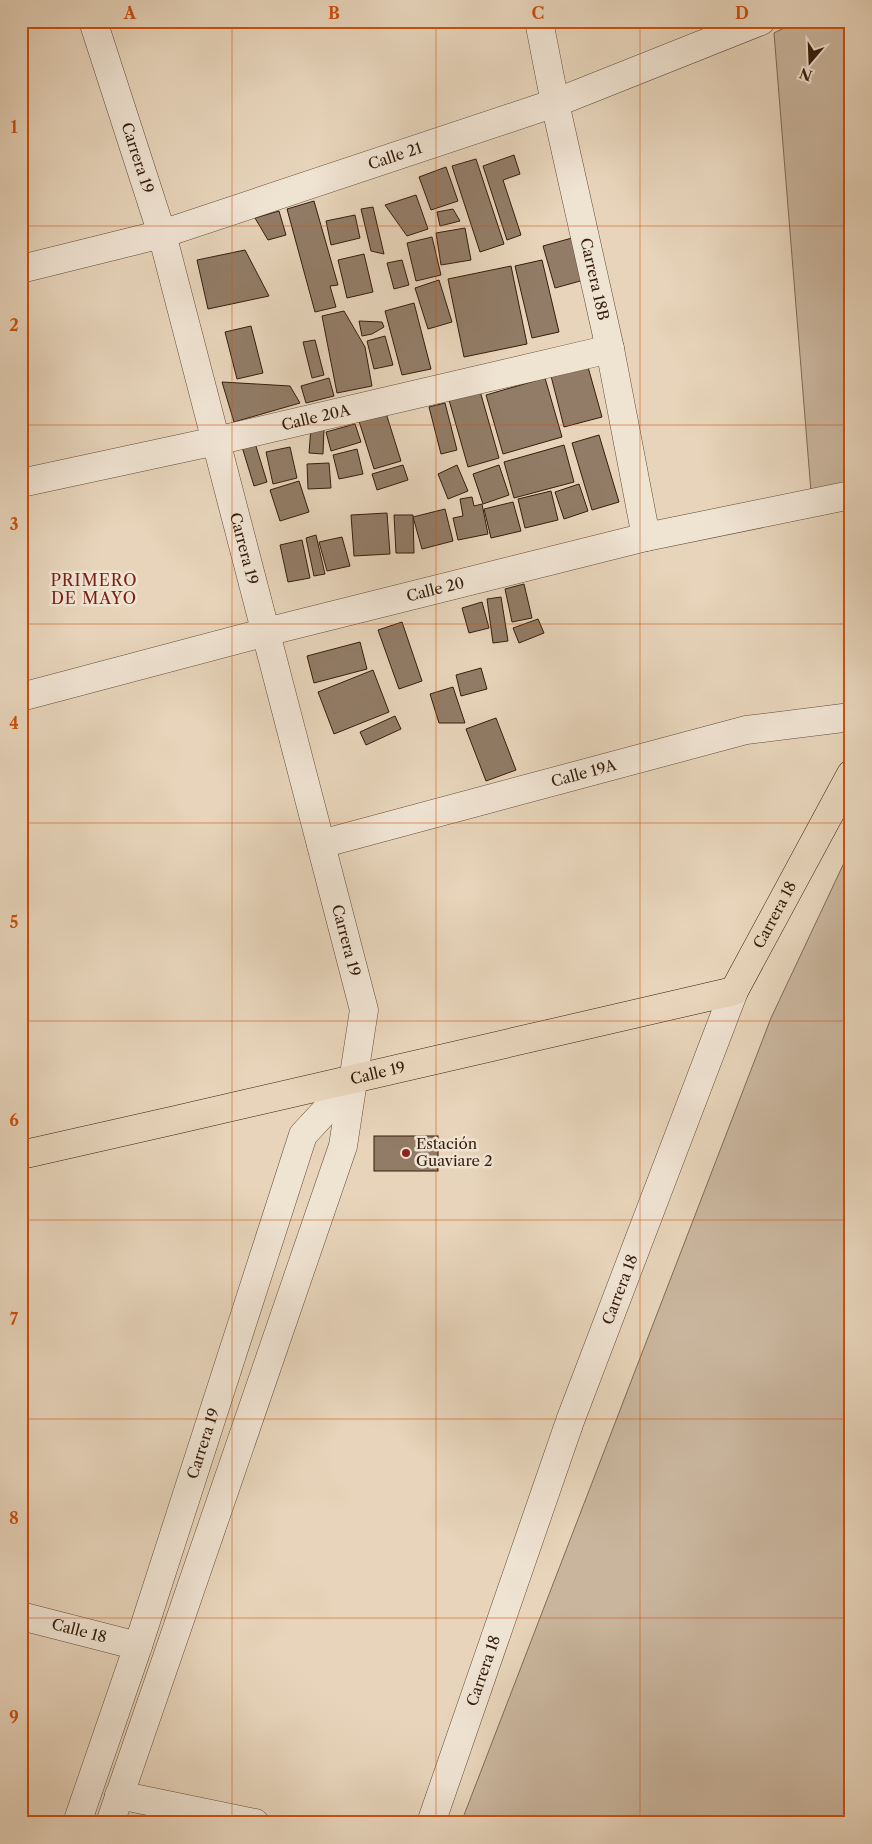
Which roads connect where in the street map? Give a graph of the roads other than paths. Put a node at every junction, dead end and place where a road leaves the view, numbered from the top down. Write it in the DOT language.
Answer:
graph roads {
  1 [pos="93,21"];
  2 [pos="539,21"];
  3 [pos="761,21"];
  4 [pos="555,103"];
  5 [pos="162,234"];
  6 [pos="21,269"];
  7 [pos="610,349"];
  8 [pos="216,441"];
  9 [pos="21,483"];
  10 [pos="851,495"];
  11 [pos="646,537"];
  12 [pos="266,632"];
  13 [pos="21,697"];
  14 [pos="851,717"];
  15 [pos="851,774"];
  16 [pos="321,844"];
  17 [pos="734,990"];
  18 [pos="354,1080"];
  19 [pos="21,1156"];
  20 [pos="21,1616"];
  21 [pos="138,1646"];
  22 [pos="119,1795"];
  23 [pos="77,1823"];
  24 [pos="110,1823"];
  25 [pos="255,1823"];
  26 [pos="431,1823"];
  1 -- 5 [label="street, Carrera 19"];
  2 -- 4 [label="street, Carrera 18B"];
  3 -- 4 [label="street, Calle 21"];
  4 -- 5 [label="street, Calle 21"];
  4 -- 7 [label="street, Carrera 18B"];
  5 -- 6 [label="street, Calle 21"];
  5 -- 8 [label="street, Carrera 19"];
  7 -- 8 [label="street, Calle 20A"];
  7 -- 11 [label="street, Carrera 18B"];
  8 -- 9 [label="street, Calle 20A"];
  8 -- 12 [label="street, Carrera 19"];
  10 -- 11 [label="street, Calle 20"];
  11 -- 12 [label="street, Calle 20"];
  12 -- 13 [label="street, Calle 20"];
  12 -- 16 [label="street, Carrera 19"];
  14 -- 16 [label="street, Calle 19A"];
  15 -- 17 [label="main road, Carrera 18"];
  16 -- 18 [label="street, Carrera 19"];
  17 -- 18 [label="main road, Calle 19"];
  17 -- 26 [label="street, Carrera 18"];
  18 -- 19 [label="main road, Calle 19"];
  18 -- 21 [label="street, Carrera 19"];
  18 -- 22 [label="street, Carrera 19"];
  20 -- 21 [label="street, Calle 18"];
  21 -- 23 [label="street, Carrera 19"];
  22 -- 24 [label="street, Carrera 19"];
  22 -- 25 [label="street"];
}
